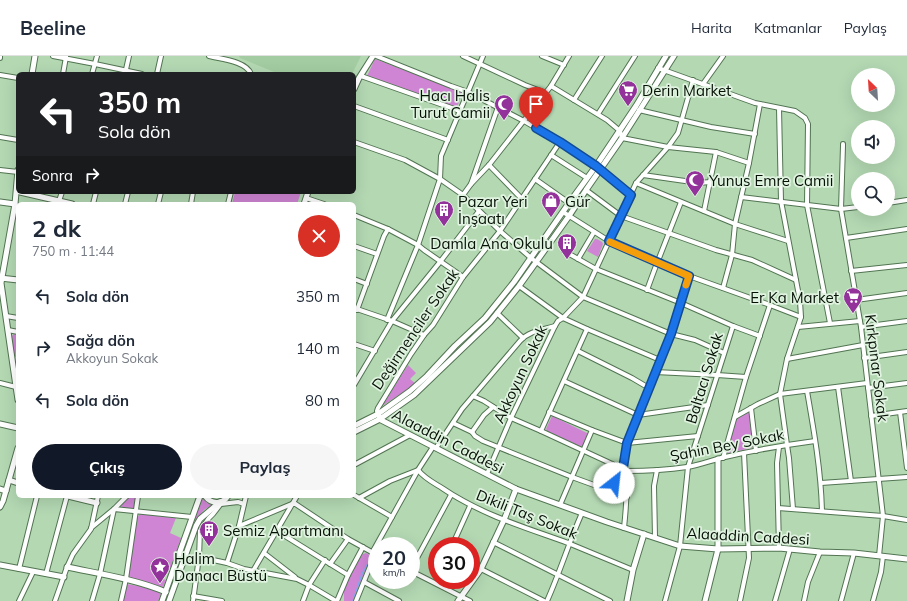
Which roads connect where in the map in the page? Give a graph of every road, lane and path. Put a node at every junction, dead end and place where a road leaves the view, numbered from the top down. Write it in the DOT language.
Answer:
graph roads {
  1 [pos="36,56"];
  2 [pos="53,56"];
  3 [pos="97,56"];
  4 [pos="129,56"];
  5 [pos="161,56"];
  6 [pos="209,56"];
  7 [pos="232,56"];
  8 [pos="374,56"];
  9 [pos="463,56"];
  10 [pos="483,56"];
  11 [pos="542,56"];
  12 [pos="569,56"];
  13 [pos="602,56"];
  14 [pos="635,56"];
  15 [pos="666,56"];
  16 [pos="674,56"];
  17 [pos="723,56"];
  18 [pos="65,57"];
  19 [pos="236,62"];
  20 [pos="95,64"];
  21 [pos="480,64"];
  22 [pos="564,65"];
  23 [pos="661,69"];
  24 [pos="32,72"];
  25 [pos="63,72"];
  26 [pos="93,72"];
  27 [pos="125,72"];
  28 [pos="157,72"];
  29 [pos="250,72"];
  30 [pos="0,75"];
  31 [pos="361,76"];
  32 [pos="16,78"];
  33 [pos="693,80"];
  34 [pos="703,84"];
  35 [pos="356,85"];
  36 [pos="551,86"];
  37 [pos="468,92"];
  38 [pos="546,93"];
  39 [pos="574,100"];
  40 [pos="760,104"];
  41 [pos="356,107"];
  42 [pos="498,107"];
  43 [pos="779,108"];
  44 [pos="639,110"];
  45 [pos="460,111"];
  46 [pos="598,114"];
  47 [pos="682,119"];
  48 [pos="524,121"];
  49 [pos="620,131"];
  50 [pos="755,134"];
  51 [pos="0,137"];
  52 [pos="622,138"];
  53 [pos="16,140"];
  54 [pos="448,140"];
  55 [pos="560,142"];
  56 [pos="356,143"];
  57 [pos="843,144"];
  58 [pos="668,146"];
  59 [pos="716,152"];
  60 [pos="551,155"];
  61 [pos="749,163"];
  62 [pos="489,165"];
  63 [pos="598,168"];
  64 [pos="0,170"];
  65 [pos="16,171"];
  66 [pos="643,176"];
  67 [pos="587,178"];
  68 [pos="440,179"];
  69 [pos="535,179"];
  70 [pos="710,182"];
  71 [pos="471,184"];
  72 [pos="636,184"];
  73 [pos="586,190"];
  74 [pos="18,194"];
  75 [pos="25,194"];
  76 [pos="307,195"];
  77 [pos="631,195"];
  78 [pos="463,196"];
  79 [pos="742,197"];
  80 [pos="522,199"];
  81 [pos="907,200"];
  82 [pos="781,201"];
  83 [pos="895,201"];
  84 [pos="0,202"];
  85 [pos="55,202"];
  86 [pos="320,202"];
  87 [pos="681,202"];
  88 [pos="569,203"];
  89 [pos="15,204"];
  90 [pos="807,205"];
  91 [pos="851,207"];
  92 [pos="841,209"];
  93 [pos="479,211"];
  94 [pos="563,212"];
  95 [pos="704,212"];
  96 [pos="356,216"];
  97 [pos="569,216"];
  98 [pos="621,216"];
  99 [pos="735,224"];
  100 [pos="388,229"];
  101 [pos="907,229"];
  102 [pos="500,231"];
  103 [pos="594,232"];
  104 [pos="669,233"];
  105 [pos="846,238"];
  106 [pos="609,241"];
  107 [pos="788,242"];
  108 [pos="418,245"];
  109 [pos="356,247"];
  110 [pos="564,251"];
  111 [pos="377,254"];
  112 [pos="732,255"];
  113 [pos="531,258"];
  114 [pos="578,259"];
  115 [pos="440,262"];
  116 [pos="536,262"];
  117 [pos="657,263"];
  118 [pos="907,265"];
  119 [pos="596,269"];
  120 [pos="851,271"];
  121 [pos="689,276"];
  122 [pos="463,277"];
  123 [pos="1,278"];
  124 [pos="16,280"];
  125 [pos="356,280"];
  126 [pos="796,280"];
  127 [pos="367,284"];
  128 [pos="518,286"];
  129 [pos="723,288"];
  130 [pos="648,290"];
  131 [pos="907,293"];
  132 [pos="583,297"];
  133 [pos="856,300"];
  134 [pos="681,303"];
  135 [pos="770,305"];
  136 [pos="356,309"];
  137 [pos="497,313"];
  138 [pos="6,316"];
  139 [pos="801,317"];
  140 [pos="16,318"];
  141 [pos="563,318"];
  142 [pos="387,320"];
  143 [pos="860,320"];
  144 [pos="392,321"];
  145 [pos="907,321"];
  146 [pos="830,323"];
  147 [pos="555,326"];
  148 [pos="733,326"];
  149 [pos="798,327"];
  150 [pos="861,327"];
  151 [pos="587,329"];
  152 [pos="8,330"];
  153 [pos="16,332"];
  154 [pos="671,334"];
  155 [pos="424,336"];
  156 [pos="760,336"];
  157 [pos="522,338"];
  158 [pos="356,345"];
  159 [pos="863,345"];
  160 [pos="578,351"];
  161 [pos="375,352"];
  162 [pos="907,352"];
  163 [pos="724,353"];
  164 [pos="864,358"];
  165 [pos="787,359"];
  166 [pos="660,360"];
  167 [pos="15,361"];
  168 [pos="655,372"];
  169 [pos="717,375"];
  170 [pos="746,377"];
  171 [pos="356,378"];
  172 [pos="564,381"];
  173 [pos="0,383"];
  174 [pos="867,383"];
  175 [pos="907,383"];
  176 [pos="16,387"];
  177 [pos="838,387"];
  178 [pos="649,388"];
  179 [pos="868,388"];
  180 [pos="807,391"];
  181 [pos="780,394"];
  182 [pos="473,396"];
  183 [pos="708,405"];
  184 [pos="493,407"];
  185 [pos="751,408"];
  186 [pos="907,411"];
  187 [pos="550,412"];
  188 [pos="900,412"];
  189 [pos="638,415"];
  190 [pos="379,416"];
  191 [pos="871,416"];
  192 [pos="735,417"];
  193 [pos="511,418"];
  194 [pos="453,423"];
  195 [pos="0,424"];
  196 [pos="356,425"];
  197 [pos="16,428"];
  198 [pos="592,430"];
  199 [pos="356,431"];
  200 [pos="540,431"];
  201 [pos="472,432"];
  202 [pos="410,435"];
  203 [pos="698,436"];
  204 [pos="815,441"];
  205 [pos="627,443"];
  206 [pos="906,444"];
  207 [pos="786,445"];
  208 [pos="499,447"];
  209 [pos="780,447"];
  210 [pos="434,448"];
  211 [pos="584,451"];
  212 [pos="756,451"];
  213 [pos="744,453"];
  214 [pos="16,455"];
  215 [pos="720,458"];
  216 [pos="356,464"];
  217 [pos="688,467"];
  218 [pos="907,468"];
  219 [pos="418,470"];
  220 [pos="625,470"];
  221 [pos="657,470"];
  222 [pos="487,474"];
  223 [pos="572,477"];
  224 [pos="907,477"];
  225 [pos="879,479"];
  226 [pos="9,480"];
  227 [pos="850,481"];
  228 [pos="16,482"];
  229 [pos="821,483"];
  230 [pos="0,489"];
  231 [pos="516,489"];
  232 [pos="6,491"];
  233 [pos="612,491"];
  234 [pos="451,495"];
  235 [pos="356,496"];
  236 [pos="627,497"];
  237 [pos="37,498"];
  238 [pos="66,498"];
  239 [pos="76,498"];
  240 [pos="98,498"];
  241 [pos="125,498"];
  242 [pos="138,498"];
  243 [pos="199,498"];
  244 [pos="207,498"];
  245 [pos="246,498"];
  246 [pos="296,498"];
  247 [pos="359,498"];
  248 [pos="224,500"];
  249 [pos="97,503"];
  250 [pos="294,503"];
  251 [pos="244,504"];
  252 [pos="560,505"];
  253 [pos="470,506"];
  254 [pos="0,507"];
  255 [pos="778,508"];
  256 [pos="793,509"];
  257 [pos="114,510"];
  258 [pos="822,511"];
  259 [pos="136,512"];
  260 [pos="582,514"];
  261 [pos="883,516"];
  262 [pos="192,517"];
  263 [pos="392,517"];
  264 [pos="504,520"];
  265 [pos="907,520"];
  266 [pos="239,526"];
  267 [pos="624,528"];
  268 [pos="91,529"];
  269 [pos="277,531"];
  270 [pos="644,534"];
  271 [pos="383,537"];
  272 [pos="456,537"];
  273 [pos="655,537"];
  274 [pos="348,539"];
  275 [pos="494,542"];
  276 [pos="569,544"];
  277 [pos="680,546"];
  278 [pos="363,547"];
  279 [pos="748,548"];
  280 [pos="779,548"];
  281 [pos="718,549"];
  282 [pos="790,549"];
  283 [pos="368,550"];
  284 [pos="264,552"];
  285 [pos="820,552"];
  286 [pos="420,553"];
  287 [pos="854,553"];
  288 [pos="881,556"];
  289 [pos="199,557"];
  290 [pos="907,559"];
  291 [pos="325,560"];
  292 [pos="228,564"];
  293 [pos="330,564"];
  294 [pos="0,565"];
  295 [pos="67,567"];
  296 [pos="19,569"];
  297 [pos="481,569"];
  298 [pos="253,570"];
  299 [pos="633,570"];
  300 [pos="33,572"];
  301 [pos="368,572"];
  302 [pos="46,574"];
  303 [pos="100,574"];
  304 [pos="348,575"];
  305 [pos="558,575"];
  306 [pos="64,577"];
  307 [pos="126,579"];
  308 [pos="296,579"];
  309 [pos="364,582"];
  310 [pos="309,585"];
  311 [pos="444,589"];
  312 [pos="166,592"];
  313 [pos="193,599"];
  314 [pos="459,599"];
  315 [pos="19,601"];
  316 [pos="55,601"];
  317 [pos="92,601"];
  318 [pos="121,601"];
  319 [pos="162,601"];
  320 [pos="169,601"];
  321 [pos="222,601"];
  322 [pos="303,601"];
  323 [pos="336,601"];
  324 [pos="356,601"];
  325 [pos="399,601"];
  326 [pos="470,601"];
  327 [pos="544,601"];
  328 [pos="547,601"];
  329 [pos="610,601"];
  330 [pos="626,601"];
  331 [pos="666,601"];
  332 [pos="705,601"];
  333 [pos="740,601"];
  334 [pos="775,601"];
  335 [pos="804,601"];
  336 [pos="841,601"];
  337 [pos="873,601"];
  1 -- 24 [label="street"];
  2 -- 18 [label="street"];
  3 -- 20 [label="street"];
  4 -- 27 [label="street"];
  5 -- 28 [label="street"];
  6 -- 19 [label="street"];
  7 -- 19 [label="street"];
  8 -- 31 [label="street"];
  8 -- 37 [label="street"];
  9 -- 21 [label="street"];
  10 -- 21 [label="street"];
  11 -- 22 [label="street"];
  12 -- 22 [label="street"];
  13 -- 39 [label="street"];
  14 -- 46 [label="street"];
  15 -- 23 [label="street"];
  16 -- 23 [label="street"];
  17 -- 34 [label="street"];
  18 -- 20 [label="street"];
  18 -- 25 [label="street"];
  19 -- 29 [label="street"];
  20 -- 26 [label="street"];
  20 -- 27 [label="street"];
  21 -- 37 [label="street"];
  21 -- 38 [label="street"];
  22 -- 36 [label="street"];
  23 -- 33 [label="street"];
  23 -- 44 [label="street"];
  23 -- 49 [label="street"];
  30 -- 32 [label="street"];
  31 -- 35 [label="street"];
  31 -- 45 [label="street"];
  33 -- 34 [label="street"];
  33 -- 47 [label="street, Akkoyun Sokak"];
  34 -- 40 [label="street"];
  36 -- 38 [label="street"];
  36 -- 39 [label="street"];
  37 -- 42 [label="street"];
  37 -- 45 [label="street"];
  38 -- 48 [label="street"];
  39 -- 46 [label="street"];
  40 -- 43 [label="street"];
  40 -- 50 [label="street"];
  41 -- 54 [label="street"];
  42 -- 48 [label="street"];
  42 -- 71 [label="street"];
  43 -- 82 [label="street"];
  43 -- 90 [label="street"];
  44 -- 47 [label="street"];
  44 -- 52 [label="street"];
  45 -- 54 [label="street"];
  46 -- 49 [label="street"];
  47 -- 50 [label="street"];
  47 -- 58 [label="street, Akkoyun Sokak"];
  48 -- 55 [label="street"];
  48 -- 62 [label="street"];
  49 -- 52 [label="street"];
  49 -- 63 [label="street"];
  50 -- 61 [label="street"];
  51 -- 53 [label="street"];
  52 -- 58 [label="street"];
  52 -- 63 [label="street"];
  54 -- 68 [label="street"];
  55 -- 60 [label="street, Değirmenciler Sokak"];
  55 -- 63 [label="street"];
  56 -- 68 [label="street"];
  57 -- 92 [label="street, Kırkpınar Sokak"];
  58 -- 59 [label="street"];
  58 -- 66 [label="street, Akkoyun Sokak"];
  59 -- 61 [label="street"];
  59 -- 70 [label="street"];
  60 -- 67 [label="street"];
  60 -- 69 [label="street, Değirmenciler Sokak"];
  61 -- 79 [label="street"];
  62 -- 71 [label="street"];
  62 -- 80 [label="street"];
  63 -- 67 [label="street"];
  63 -- 73 [label="street"];
  63 -- 77 [label="street"];
  64 -- 65 [label="street"];
  66 -- 70 [label="street"];
  66 -- 72 [label="street, Akkoyun Sokak"];
  67 -- 88 [label="street"];
  68 -- 78 [label="street"];
  68 -- 108 [label="street"];
  69 -- 80 [label="street, Değirmenciler Sokak"];
  69 -- 88 [label="street"];
  70 -- 95 [label="street"];
  71 -- 78 [label="street"];
  72 -- 77 [label="street, Akkoyun Sokak"];
  72 -- 87 [label="street"];
  73 -- 97 [label="street"];
  73 -- 98 [label="street"];
  74 -- 89 [label="street"];
  75 -- 85 [label="street"];
  76 -- 86 [label="street"];
  77 -- 98 [label="street, Akkoyun Sokak"];
  78 -- 93 [label="street"];
  79 -- 82 [label="street"];
  79 -- 99 [label="street"];
  80 -- 102 [label="street, Değirmenciler Sokak"];
  81 -- 83 [label="street"];
  82 -- 90 [label="street"];
  82 -- 107 [label="street"];
  84 -- 89 [label="street"];
  87 -- 95 [label="street"];
  87 -- 104 [label="street"];
  88 -- 94 [label="street"];
  89 -- 123 [label="street"];
  90 -- 92 [label="street"];
  90 -- 146 [label="street"];
  91 -- 92 [label="street"];
  92 -- 105 [label="street, Kırkpınar Sokak"];
  93 -- 102 [label="street"];
  93 -- 115 [label="street"];
  94 -- 97 [label="street"];
  94 -- 113 [label="street"];
  95 -- 99 [label="street"];
  96 -- 100 [label="street"];
  97 -- 103 [label="street"];
  97 -- 116 [label="street"];
  98 -- 104 [label="street"];
  98 -- 106 [label="street, Akkoyun Sokak"];
  99 -- 107 [label="street"];
  99 -- 112 [label="street"];
  100 -- 108 [label="street"];
  100 -- 111 [label="street"];
  101 -- 105 [label="street"];
  102 -- 113 [label="street"];
  102 -- 122 [label="street, Değirmenciler Sokak"];
  103 -- 106 [label="street"];
  103 -- 114 [label="street"];
  104 -- 112 [label="street"];
  104 -- 117 [label="street"];
  105 -- 120 [label="street, Kırkpınar Sokak"];
  106 -- 117 [label="street"];
  106 -- 119 [label="street, Akkoyun Sokak"];
  107 -- 126 [label="street"];
  108 -- 115 [label="street"];
  108 -- 142 [label="street"];
  109 -- 111 [label="street"];
  110 -- 114 [label="street"];
  111 -- 127 [label="street"];
  112 -- 126 [label="street"];
  112 -- 129 [label="street"];
  113 -- 116 [label="street"];
  113 -- 190 [label="street"];
  114 -- 119 [label="street"];
  115 -- 122 [label="street"];
  115 -- 144 [label="street"];
  116 -- 128 [label="street"];
  116 -- 132 [label="street"];
  117 -- 121 [label="street"];
  117 -- 130 [label="street"];
  118 -- 120 [label="street"];
  119 -- 130 [label="street"];
  119 -- 132 [label="street, Akkoyun Sokak"];
  120 -- 133 [label="street, Kırkpınar Sokak"];
  121 -- 129 [label="street"];
  121 -- 134 [label="street"];
  122 -- 155 [label="street, Değirmenciler Sokak"];
  123 -- 124 [label="street"];
  123 -- 138 [label="street"];
  125 -- 127 [label="street"];
  126 -- 139 [label="street"];
  127 -- 136 [label="street"];
  128 -- 137 [label="street"];
  128 -- 141 [label="street"];
  129 -- 135 [label="street"];
  130 -- 134 [label="street"];
  131 -- 133 [label="street"];
  132 -- 141 [label="street, Akkoyun Sokak"];
  132 -- 154 [label="street"];
  133 -- 143 [label="street, Kırkpınar Sokak"];
  134 -- 148 [label="street"];
  134 -- 154 [label="street"];
  135 -- 139 [label="street"];
  135 -- 156 [label="street"];
  136 -- 142 [label="street"];
  137 -- 157 [label="street"];
  137 -- 190 [label="street"];
  138 -- 140 [label="street"];
  138 -- 152 [label="street"];
  139 -- 149 [label="street"];
  141 -- 147 [label="street, Akkoyun Sokak"];
  141 -- 151 [label="street"];
  142 -- 144 [label="street"];
  143 -- 146 [label="street"];
  143 -- 150 [label="street, Kırkpınar Sokak"];
  144 -- 155 [label="street"];
  144 -- 161 [label="street"];
  145 -- 150 [label="street"];
  146 -- 149 [label="street"];
  147 -- 157 [label="street"];
  147 -- 193 [label="street, Akkoyun Sokak"];
  148 -- 156 [label="street"];
  148 -- 163 [label="street, Baltacı Sokak"];
  149 -- 165 [label="street"];
  150 -- 159 [label="street, Kırkpınar Sokak"];
  151 -- 160 [label="street"];
  151 -- 166 [label="street"];
  152 -- 153 [label="street"];
  152 -- 167 [label="street"];
  154 -- 163 [label="street"];
  154 -- 166 [label="street"];
  155 -- 190 [label="street, Değirmenciler Sokak"];
  156 -- 170 [label="street"];
  157 -- 182 [label="street"];
  158 -- 161 [label="street"];
  159 -- 164 [label="street, Kırkpınar Sokak"];
  159 -- 165 [label="street"];
  160 -- 172 [label="street"];
  160 -- 178 [label="street"];
  161 -- 171 [label="street"];
  162 -- 164 [label="street"];
  163 -- 169 [label="street, Baltacı Sokak"];
  164 -- 174 [label="street, Kırkpınar Sokak"];
  165 -- 181 [label="street"];
  166 -- 168 [label="street"];
  167 -- 176 [label="street"];
  168 -- 169 [label="street"];
  168 -- 178 [label="street"];
  169 -- 170 [label="street"];
  169 -- 183 [label="street, Baltacı Sokak"];
  170 -- 192 [label="street"];
  172 -- 187 [label="street"];
  172 -- 189 [label="street"];
  173 -- 176 [label="street"];
  174 -- 177 [label="street"];
  174 -- 179 [label="street, Kırkpınar Sokak"];
  175 -- 179 [label="street"];
  177 -- 180 [label="street"];
  177 -- 227 [label="street"];
  178 -- 189 [label="street"];
  179 -- 191 [label="street, Kırkpınar Sokak"];
  180 -- 181 [label="street"];
  180 -- 204 [label="street"];
  181 -- 185 [label="street"];
  181 -- 207 [label="street"];
  182 -- 184 [label="street, Şahin Bey Sokak"];
  182 -- 194 [label="street"];
  183 -- 189 [label="street"];
  183 -- 203 [label="street, Baltacı Sokak"];
  184 -- 193 [label="street, Şahin Bey Sokak"];
  184 -- 201 [label="street"];
  185 -- 192 [label="street"];
  185 -- 212 [label="street"];
  186 -- 188 [label="street"];
  187 -- 198 [label="street"];
  187 -- 200 [label="street"];
  188 -- 191 [label="street"];
  188 -- 206 [label="street"];
  189 -- 205 [label="street"];
  190 -- 196 [label="street"];
  190 -- 199 [label="street"];
  190 -- 202 [label="street, Alaaddin Caddesi"];
  191 -- 225 [label="street, Kırkpınar Sokak"];
  192 -- 215 [label="street"];
  193 -- 200 [label="street, Şahin Bey Sokak"];
  193 -- 208 [label="street, Akkoyun Sokak"];
  194 -- 201 [label="street"];
  194 -- 210 [label="street"];
  195 -- 197 [label="street"];
  198 -- 205 [label="street"];
  198 -- 211 [label="street"];
  200 -- 211 [label="street, Şahin Bey Sokak"];
  201 -- 208 [label="street"];
  202 -- 210 [label="street, Alaaddin Caddesi"];
  202 -- 216 [label="street"];
  203 -- 205 [label="street"];
  203 -- 217 [label="street, Baltacı Sokak"];
  204 -- 207 [label="street, Şahin Bey Sokak"];
  204 -- 229 [label="street"];
  205 -- 220 [label="street"];
  206 -- 218 [label="street"];
  207 -- 209 [label="street, Şahin Bey Sokak"];
  207 -- 256 [label="street"];
  208 -- 222 [label="street, Akkoyun Sokak"];
  208 -- 223 [label="street"];
  209 -- 212 [label="street, Şahin Bey Sokak"];
  209 -- 255 [label="street"];
  210 -- 219 [label="street"];
  210 -- 222 [label="street, Alaaddin Caddesi"];
  211 -- 220 [label="street, Şahin Bey Sokak"];
  211 -- 223 [label="street"];
  212 -- 213 [label="street, Şahin Bey Sokak"];
  213 -- 215 [label="street, Şahin Bey Sokak"];
  213 -- 279 [label="street"];
  214 -- 226 [label="street"];
  215 -- 217 [label="street, Şahin Bey Sokak"];
  215 -- 281 [label="street"];
  217 -- 221 [label="street, Şahin Bey Sokak"];
  217 -- 277 [label="street, Baltacı Sokak"];
  219 -- 234 [label="street, Dikili Taş Sokak"];
  219 -- 247 [label="street"];
  219 -- 263 [label="street"];
  220 -- 221 [label="street, Şahin Bey Sokak"];
  220 -- 233 [label="street"];
  220 -- 236 [label="street"];
  221 -- 273 [label="street"];
  222 -- 231 [label="street, Alaaddin Caddesi"];
  223 -- 233 [label="street"];
  223 -- 252 [label="street"];
  224 -- 225 [label="street"];
  225 -- 227 [label="street"];
  225 -- 261 [label="street, Kırkpınar Sokak"];
  226 -- 228 [label="street"];
  226 -- 232 [label="street"];
  227 -- 229 [label="street"];
  229 -- 258 [label="street"];
  230 -- 232 [label="street"];
  231 -- 252 [label="street, Alaaddin Caddesi"];
  231 -- 264 [label="street"];
  232 -- 254 [label="street"];
  233 -- 236 [label="street"];
  234 -- 253 [label="street, Dikili Taş Sokak"];
  234 -- 286 [label="street"];
  235 -- 247 [label="street"];
  236 -- 267 [label="street"];
  237 -- 296 [label="street"];
  238 -- 302 [label="street"];
  239 -- 249 [label="street"];
  240 -- 249 [label="street"];
  241 -- 257 [label="street"];
  242 -- 259 [label="street"];
  243 -- 262 [label="street"];
  244 -- 248 [label="street"];
  245 -- 251 [label="street"];
  246 -- 250 [label="street"];
  247 -- 263 [label="street"];
  248 -- 251 [label="street"];
  248 -- 289 [label="street"];
  248 -- 320 [label="street"];
  249 -- 268 [label="street"];
  250 -- 266 [label="street"];
  250 -- 269 [label="street"];
  250 -- 274 [label="street"];
  251 -- 266 [label="street"];
  252 -- 260 [label="street, Alaaddin Caddesi"];
  253 -- 264 [label="street, Dikili Taş Sokak"];
  253 -- 272 [label="street"];
  255 -- 256 [label="street"];
  255 -- 280 [label="street"];
  256 -- 258 [label="street"];
  257 -- 259 [label="street"];
  257 -- 268 [label="street"];
  257 -- 303 [label="street"];
  258 -- 261 [label="street"];
  259 -- 262 [label="street"];
  259 -- 307 [label="street"];
  260 -- 267 [label="street, Alaaddin Caddesi"];
  260 -- 276 [label="street"];
  261 -- 265 [label="street"];
  261 -- 288 [label="street, Kırkpınar Sokak"];
  262 -- 312 [label="street"];
  263 -- 271 [label="street"];
  264 -- 275 [label="street"];
  264 -- 276 [label="street, Dikili Taş Sokak"];
  266 -- 292 [label="street"];
  267 -- 270 [label="street, Alaaddin Caddesi"];
  268 -- 295 [label="street"];
  269 -- 284 [label="street"];
  269 -- 291 [label="street"];
  270 -- 273 [label="street, Alaaddin Caddesi"];
  270 -- 299 [label="street"];
  273 -- 277 [label="street, Alaaddin Caddesi"];
  274 -- 278 [label="street"];
  274 -- 293 [label="street"];
  275 -- 297 [label="street"];
  275 -- 305 [label="street"];
  276 -- 299 [label="street, Dikili Taş Sokak"];
  276 -- 305 [label="street"];
  277 -- 281 [label="street, Alaaddin Caddesi"];
  277 -- 331 [label="street, Baltacı Sokak"];
  278 -- 283 [label="street"];
  278 -- 304 [label="street"];
  279 -- 280 [label="street, Alaaddin Caddesi"];
  279 -- 281 [label="street, Alaaddin Caddesi"];
  279 -- 333 [label="street"];
  280 -- 282 [label="street, Alaaddin Caddesi"];
  281 -- 332 [label="street"];
  282 -- 285 [label="street, Alaaddin Caddesi"];
  282 -- 334 [label="street"];
  284 -- 298 [label="street"];
  284 -- 308 [label="street"];
  285 -- 287 [label="street, Alaaddin Caddesi"];
  285 -- 335 [label="street"];
  287 -- 288 [label="street, Alaaddin Caddesi"];
  287 -- 336 [label="street"];
  288 -- 290 [label="street, Alaaddin Caddesi"];
  288 -- 337 [label="street, Kırkpınar Sokak"];
  289 -- 292 [label="street"];
  289 -- 313 [label="street"];
  291 -- 293 [label="street"];
  291 -- 310 [label="street"];
  292 -- 298 [label="street"];
  293 -- 304 [label="street"];
  294 -- 296 [label="street"];
  295 -- 303 [label="street"];
  295 -- 306 [label="street"];
  296 -- 300 [label="street"];
  297 -- 314 [label="street"];
  297 -- 327 [label="street"];
  298 -- 308 [label="street"];
  299 -- 330 [label="street"];
  300 -- 302 [label="street"];
  300 -- 315 [label="street"];
  301 -- 309 [label="street"];
  302 -- 306 [label="street"];
  303 -- 307 [label="street"];
  303 -- 317 [label="street"];
  304 -- 323 [label="street"];
  305 -- 328 [label="street"];
  305 -- 329 [label="street"];
  306 -- 316 [label="street"];
  307 -- 312 [label="street"];
  307 -- 318 [label="street"];
  308 -- 310 [label="street"];
  309 -- 324 [label="street"];
  309 -- 325 [label="street"];
  310 -- 322 [label="street"];
  310 -- 323 [label="street"];
  311 -- 314 [label="street"];
  312 -- 319 [label="street"];
  313 -- 321 [label="street"];
  314 -- 326 [label="street"];
}
